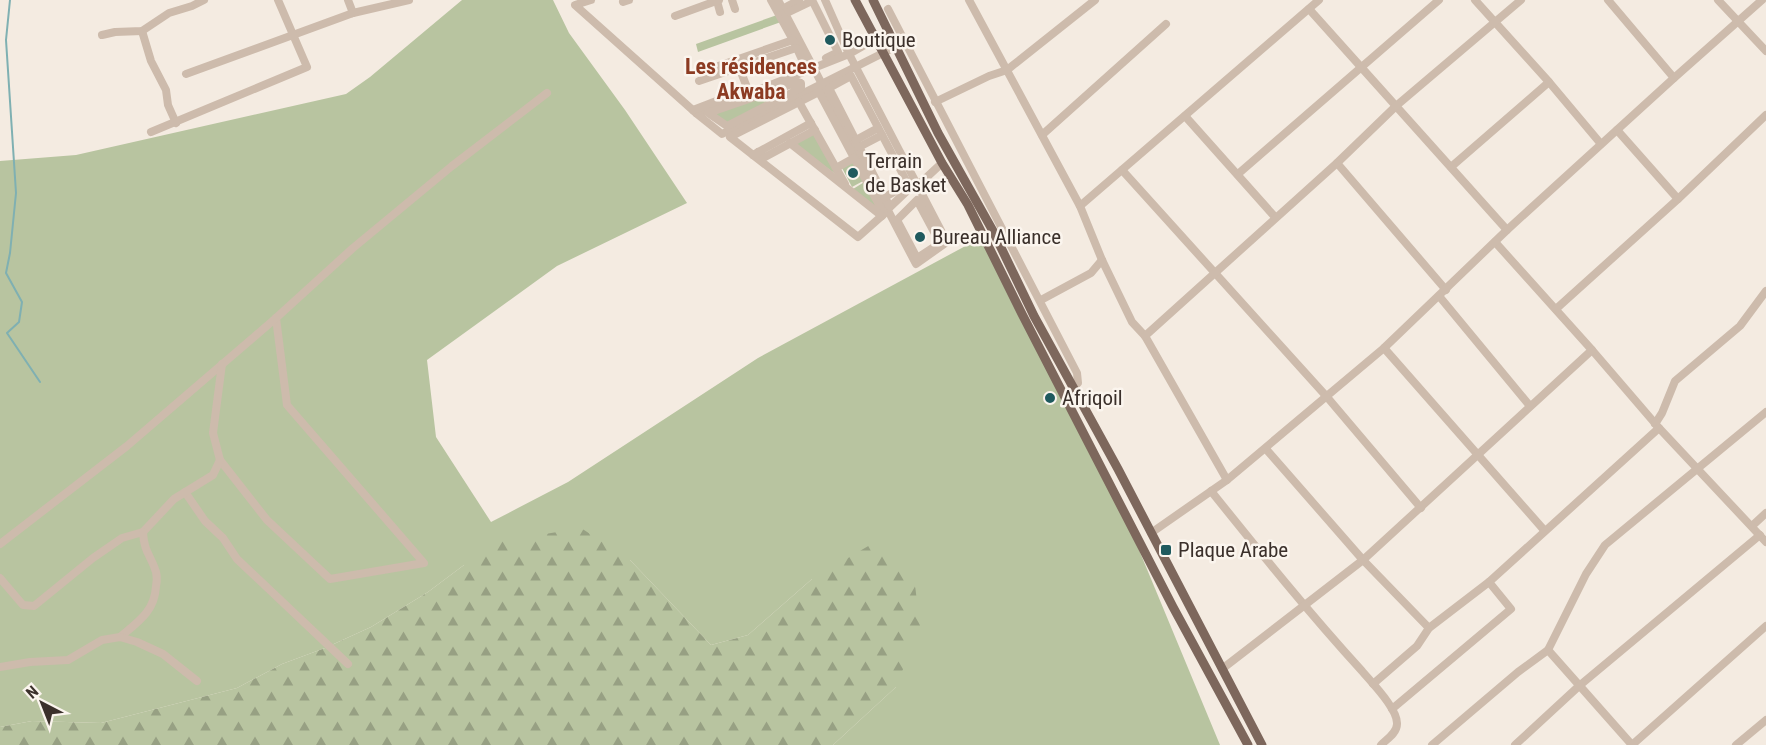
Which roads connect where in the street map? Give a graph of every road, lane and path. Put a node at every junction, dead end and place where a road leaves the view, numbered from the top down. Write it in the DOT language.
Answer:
graph roads {
  1 [pos="204,0"];
  2 [pos="278,0"];
  3 [pos="348,0"];
  4 [pos="409,0"];
  5 [pos="591,0"];
  6 [pos="718,0"];
  7 [pos="732,0"];
  8 [pos="771,0"];
  9 [pos="778,0"];
  10 [pos="799,0"];
  11 [pos="812,0"];
  12 [pos="825,0"];
  13 [pos="855,0"];
  14 [pos="873,0"];
  15 [pos="969,0"];
  16 [pos="1095,0"];
  17 [pos="1304,0"];
  18 [pos="1319,0"];
  19 [pos="1438,0"];
  20 [pos="1475,0"];
  21 [pos="1521,0"];
  22 [pos="1608,0"];
  23 [pos="1719,0"];
  24 [pos="1762,0"];
  25 [pos="786,6"];
  26 [pos="1310,8"];
  27 [pos="735,9"];
  28 [pos="888,9"];
  29 [pos="720,12"];
  30 [pos="353,13"];
  31 [pos="675,16"];
  32 [pos="1496,22"];
  33 [pos="1738,22"];
  34 [pos="1166,24"];
  35 [pos="142,31"];
  36 [pos="890,31"];
  37 [pos="291,34"];
  38 [pos="102,35"];
  39 [pos="876,39"];
  40 [pos="793,40"];
  41 [pos="897,46"];
  42 [pos="796,48"];
  43 [pos="1766,51"];
  44 [pos="849,54"];
  45 [pos="884,54"];
  46 [pos="856,66"];
  47 [pos="740,67"];
  48 [pos="813,68"];
  49 [pos="1361,68"];
  50 [pos="707,70"];
  51 [pos="1007,70"];
  52 [pos="186,74"];
  53 [pos="1674,78"];
  54 [pos="699,81"];
  55 [pos="1549,82"];
  56 [pos="820,84"];
  57 [pos="748,90"];
  58 [pos="547,93"];
  59 [pos="799,102"];
  60 [pos="935,102"];
  61 [pos="1396,106"];
  62 [pos="695,112"];
  63 [pos="708,113"];
  64 [pos="1766,115"];
  65 [pos="1185,116"];
  66 [pos="176,123"];
  67 [pos="813,126"];
  68 [pos="1617,129"];
  69 [pos="880,131"];
  70 [pos="151,132"];
  71 [pos="722,134"];
  72 [pos="1042,135"];
  73 [pos="790,143"];
  74 [pos="857,143"];
  75 [pos="1601,144"];
  76 [pos="756,153"];
  77 [pos="854,158"];
  78 [pos="942,162"];
  79 [pos="1337,163"];
  80 [pos="1451,167"];
  81 [pos="836,168"];
  82 [pos="1122,170"];
  83 [pos="1238,174"];
  84 [pos="917,186"];
  85 [pos="847,188"];
  86 [pos="1678,199"];
  87 [pos="1080,206"];
  88 [pos="885,214"];
  89 [pos="1275,217"];
  90 [pos="897,220"];
  91 [pos="1507,230"];
  92 [pos="1495,242"];
  93 [pos="1102,260"];
  94 [pos="1216,272"];
  95 [pos="1446,290"];
  96 [pos="1764,295"];
  97 [pos="1439,297"];
  98 [pos="1041,300"];
  99 [pos="1556,309"];
  100 [pos="276,318"];
  101 [pos="1145,336"];
  102 [pos="1384,348"];
  103 [pos="1592,350"];
  104 [pos="222,364"];
  105 [pos="1072,388"];
  106 [pos="1327,397"];
  107 [pos="1530,406"];
  108 [pos="1766,412"];
  109 [pos="1657,426"];
  110 [pos="1266,449"];
  111 [pos="1477,455"];
  112 [pos="220,460"];
  113 [pos="1698,470"];
  114 [pos="1227,480"];
  115 [pos="1211,491"];
  116 [pos="185,492"];
  117 [pos="1421,508"];
  118 [pos="1766,513"];
  119 [pos="1752,526"];
  120 [pos="1544,530"];
  121 [pos="143,532"];
  122 [pos="1151,533"];
  123 [pos="1760,535"];
  124 [pos="1766,542"];
  125 [pos="0,544"];
  126 [pos="1363,560"];
  127 [pos="0,578"];
  128 [pos="1489,582"];
  129 [pos="1303,606"];
  130 [pos="1766,626"];
  131 [pos="1430,628"];
  132 [pos="120,637"];
  133 [pos="1548,650"];
  134 [pos="348,664"];
  135 [pos="0,667"];
  136 [pos="1222,669"];
  137 [pos="197,681"];
  138 [pos="1373,684"];
  139 [pos="1579,686"];
  140 [pos="1392,709"];
  141 [pos="1766,720"];
  142 [pos="1248,745"];
  143 [pos="1262,745"];
  144 [pos="1381,745"];
  145 [pos="1432,745"];
  146 [pos="1515,745"];
  147 [pos="1632,745"];
  148 [pos="1736,745"];
  1 -- 35 [label="street"];
  2 -- 37 [label="street"];
  3 -- 30 [label="street"];
  4 -- 30 [label="street"];
  5 -- 62 [label="street"];
  6 -- 29 [label="street"];
  6 -- 31 [label="street"];
  7 -- 27 [label="street"];
  8 -- 40 [label="street"];
  9 -- 48 [label="street"];
  10 -- 25 [label="street"];
  11 -- 25 [label="street"];
  11 -- 25 [label="street"];
  12 -- 44 [label="street"];
  13 -- 39 [label="main road"];
  14 -- 36 [label="main road"];
  15 -- 51 [label="street"];
  16 -- 51 [label="street"];
  17 -- 26 [label="street"];
  18 -- 26 [label="street"];
  19 -- 49 [label="street"];
  20 -- 32 [label="street"];
  21 -- 32 [label="street"];
  22 -- 53 [label="street"];
  23 -- 33 [label="street"];
  24 -- 33 [label="street"];
  26 -- 49 [label="street"];
  26 -- 65 [label="street"];
  28 -- 60 [label="street"];
  30 -- 37 [label="street"];
  32 -- 55 [label="street"];
  32 -- 61 [label="street"];
  33 -- 43 [label="street"];
  33 -- 53 [label="street"];
  34 -- 72 [label="street"];
  35 -- 38 [label="street"];
  35 -- 66 [label="street"];
  36 -- 39 [label="street"];
  36 -- 41 [label="main road"];
  37 -- 52 [label="street"];
  37 -- 66 [label="street"];
  39 -- 44 [label="street"];
  39 -- 45 [label="main road"];
  40 -- 42 [label="street"];
  40 -- 50 [label="street"];
  41 -- 45 [label="street"];
  41 -- 105 [label="main road"];
  42 -- 47 [label="street"];
  42 -- 57 [label="street"];
  44 -- 46 [label="street"];
  44 -- 48 [label="street"];
  45 -- 46 [label="street"];
  45 -- 78 [label="main road"];
  46 -- 56 [label="street"];
  46 -- 84 [label="street"];
  47 -- 54 [label="street"];
  47 -- 57 [label="street"];
  48 -- 56 [label="street"];
  48 -- 62 [label="street"];
  49 -- 61 [label="street"];
  49 -- 83 [label="street"];
  51 -- 60 [label="street"];
  51 -- 72 [label="street"];
  53 -- 68 [label="street"];
  55 -- 75 [label="street"];
  55 -- 80 [label="street"];
  56 -- 71 [label="street"];
  56 -- 88 [label="street"];
  57 -- 62 [label="street"];
  58 -- 100 [label="street"];
  59 -- 67 [label="street"];
  59 -- 76 [label="street"];
  59 -- 77 [label="street"];
  60 -- 98 [label="street"];
  61 -- 79 [label="street"];
  61 -- 80 [label="street"];
  62 -- 71 [label="street"];
  63 -- 63 [label="street"];
  64 -- 86 [label="street"];
  65 -- 82 [label="street"];
  65 -- 83 [label="street"];
  66 -- 70 [label="street"];
  67 -- 73 [label="street"];
  67 -- 76 [label="street"];
  67 -- 81 [label="street"];
  68 -- 75 [label="street"];
  68 -- 86 [label="street"];
  69 -- 74 [label="street"];
  69 -- 74 [label="street"];
  69 -- 74 [label="street"];
  71 -- 88 [label="street"];
  72 -- 87 [label="street"];
  73 -- 76 [label="street"];
  73 -- 85 [label="street"];
  75 -- 91 [label="street"];
  76 -- 88 [label="street"];
  77 -- 81 [label="street"];
  77 -- 88 [label="street"];
  78 -- 84 [label="street"];
  78 -- 142 [label="main road"];
  79 -- 89 [label="street"];
  79 -- 95 [label="street"];
  80 -- 91 [label="street"];
  81 -- 85 [label="street"];
  82 -- 87 [label="street"];
  82 -- 94 [label="street"];
  83 -- 89 [label="street"];
  84 -- 88 [label="street"];
  84 -- 88 [label="street"];
  85 -- 88 [label="street"];
  86 -- 99 [label="street"];
  87 -- 93 [label="street"];
  89 -- 94 [label="street"];
  90 -- 90 [label="street"];
  91 -- 92 [label="street"];
  92 -- 95 [label="street"];
  92 -- 99 [label="street"];
  93 -- 98 [label="street"];
  93 -- 101 [label="street"];
  94 -- 101 [label="street"];
  94 -- 106 [label="street"];
  95 -- 97 [label="street"];
  96 -- 109 [label="street"];
  97 -- 102 [label="street"];
  97 -- 107 [label="street"];
  98 -- 105 [label="street"];
  99 -- 103 [label="street"];
  100 -- 104 [label="street"];
  100 -- 112 [label="street"];
  101 -- 114 [label="street"];
  102 -- 106 [label="street"];
  102 -- 111 [label="street"];
  103 -- 107 [label="street"];
  103 -- 109 [label="street"];
  104 -- 112 [label="street"];
  104 -- 125 [label="street"];
  105 -- 122 [label="main road"];
  106 -- 110 [label="street"];
  106 -- 117 [label="street"];
  107 -- 111 [label="street"];
  108 -- 113 [label="street"];
  109 -- 113 [label="street"];
  109 -- 120 [label="street"];
  110 -- 114 [label="street"];
  110 -- 126 [label="street"];
  111 -- 117 [label="street"];
  111 -- 120 [label="street"];
  112 -- 116 [label="street"];
  113 -- 119 [label="street"];
  113 -- 133 [label="street"];
  114 -- 115 [label="street"];
  115 -- 122 [label="street"];
  115 -- 129 [label="street"];
  116 -- 121 [label="street"];
  116 -- 134 [label="street"];
  117 -- 126 [label="street"];
  118 -- 119 [label="street"];
  119 -- 123 [label="street"];
  120 -- 128 [label="street"];
  121 -- 127 [label="street"];
  121 -- 132 [label="street"];
  122 -- 136 [label="main road"];
  123 -- 124 [label="street"];
  123 -- 139 [label="street"];
  126 -- 129 [label="street"];
  126 -- 131 [label="street"];
  128 -- 131 [label="street"];
  128 -- 140 [label="street"];
  129 -- 136 [label="street"];
  129 -- 138 [label="street"];
  130 -- 147 [label="street"];
  131 -- 138 [label="street"];
  132 -- 135 [label="street"];
  132 -- 137 [label="street"];
  133 -- 139 [label="street"];
  133 -- 145 [label="street"];
  136 -- 143 [label="main road"];
  138 -- 140 [label="street"];
  139 -- 146 [label="street"];
  139 -- 147 [label="street"];
  140 -- 144 [label="street"];
  141 -- 148 [label="street"];
}
